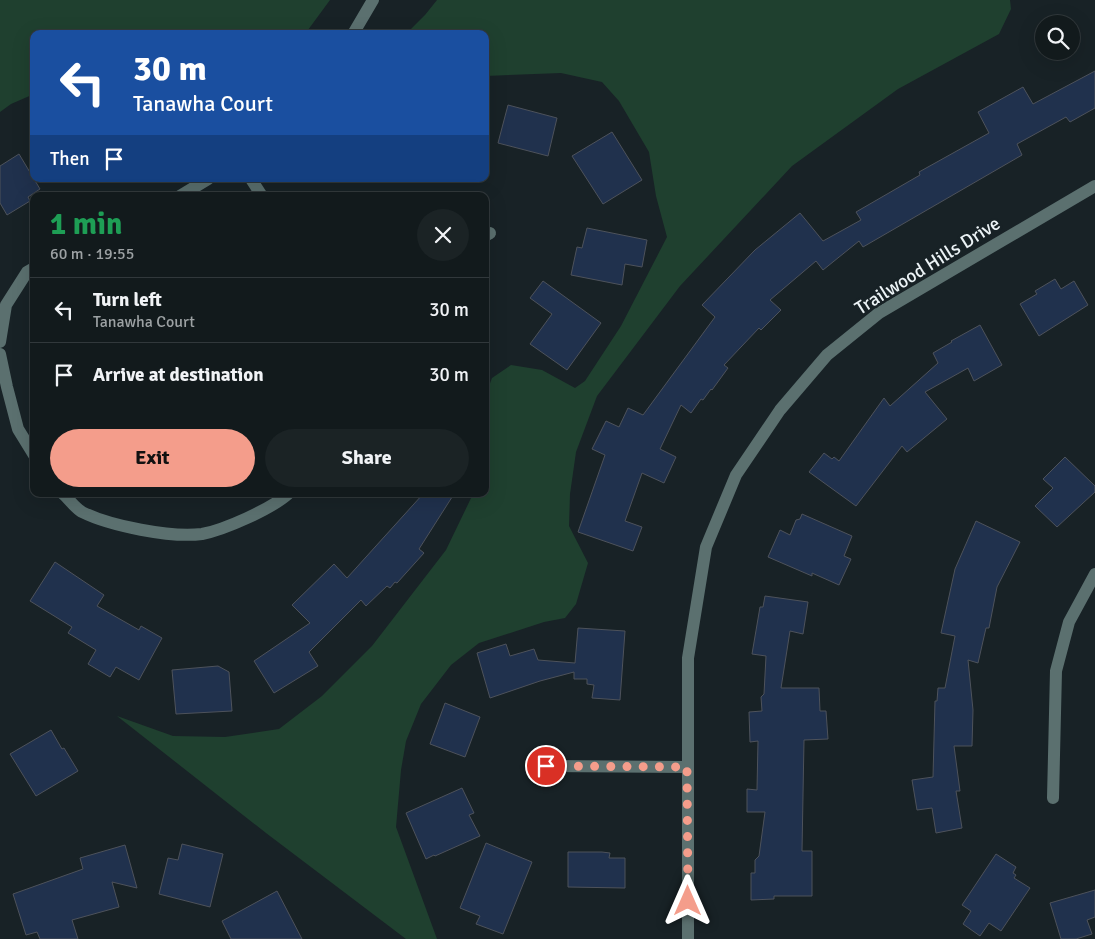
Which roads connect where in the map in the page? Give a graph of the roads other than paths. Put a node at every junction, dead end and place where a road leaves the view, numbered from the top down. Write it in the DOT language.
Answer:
graph roads {
  1 [pos="373,0"];
  2 [pos="354,30"];
  3 [pos="203,182"];
  4 [pos="1095,186"];
  5 [pos="187,192"];
  6 [pos="30,270"];
  7 [pos="0,342"];
  8 [pos="0,354"];
  9 [pos="30,448"];
  10 [pos="66,497"];
  11 [pos="285,497"];
  12 [pos="1095,574"];
  13 [pos="546,766"];
  14 [pos="687,767"];
  15 [pos="1053,798"];
  16 [pos="688,939"];
  1 -- 2 [label="street"];
  3 -- 5 [label="street"];
  4 -- 14 [label="street, Trailwood Hills Drive"];
  6 -- 7 [label="street"];
  8 -- 9 [label="street"];
  10 -- 11 [label="street"];
  12 -- 15 [label="street"];
  13 -- 14 [label="street"];
  14 -- 16 [label="street, Trailwood Hills Drive"];
}
